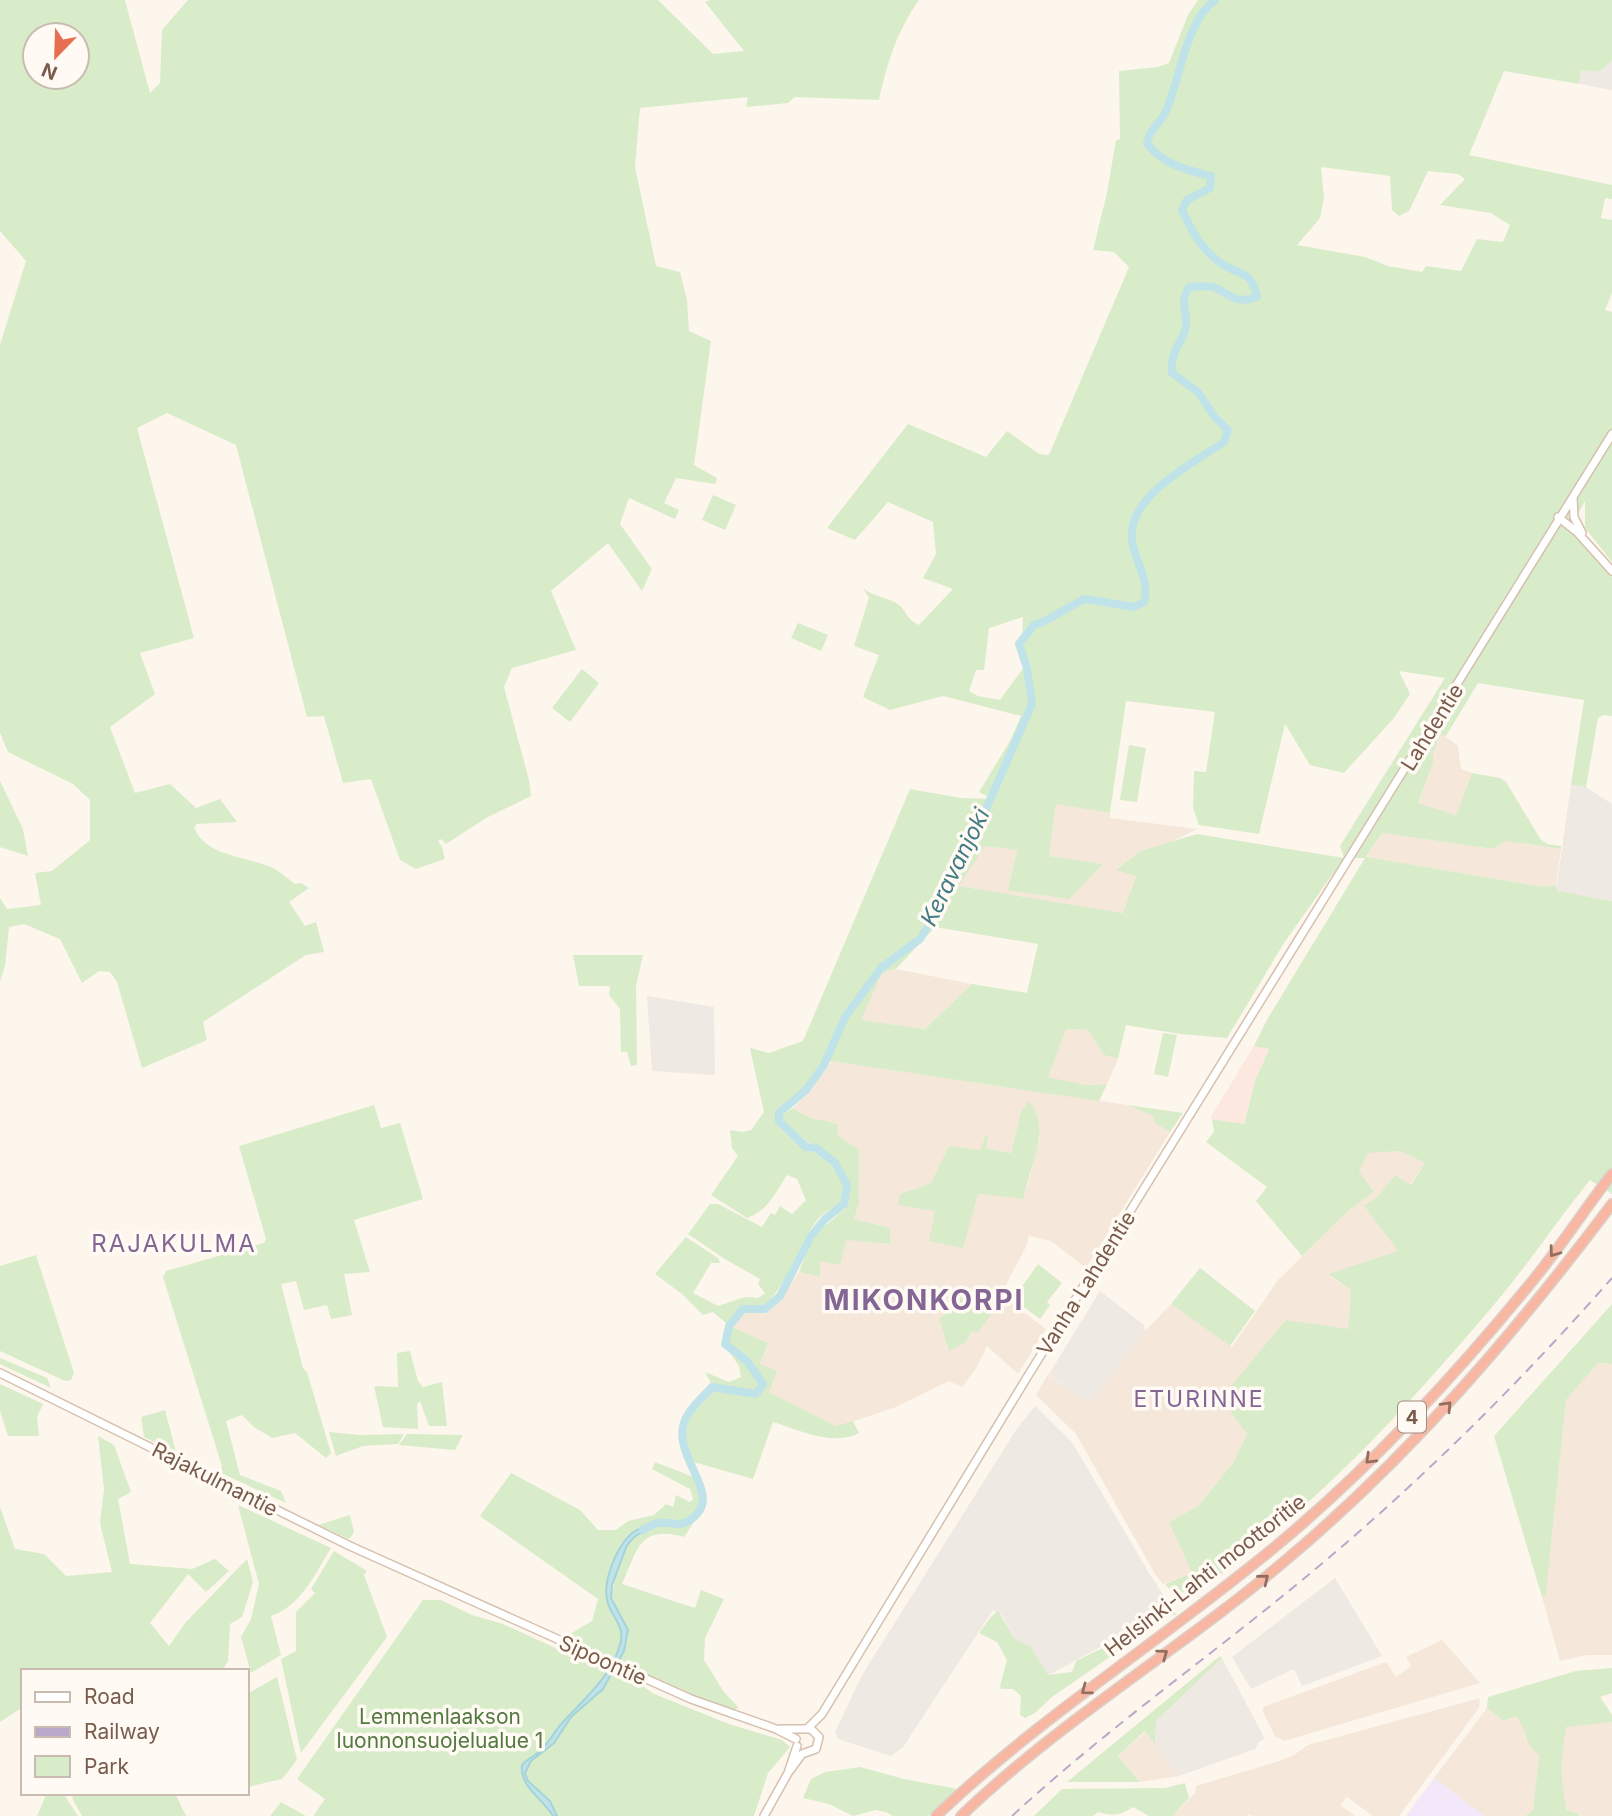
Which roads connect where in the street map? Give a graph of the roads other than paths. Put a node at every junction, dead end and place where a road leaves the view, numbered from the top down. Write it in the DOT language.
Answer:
graph roads {
  1 [pos="1612,427"];
  2 [pos="1612,434"];
  3 [pos="1573,497"];
  4 [pos="1559,517"];
  5 [pos="1582,533"];
  6 [pos="1612,570"];
  7 [pos="1353,854"];
  8 [pos="1610,1176"];
  9 [pos="1612,1205"];
  10 [pos="0,1373"];
  11 [pos="432,1584"];
  12 [pos="822,1714"];
  13 [pos="776,1729"];
  14 [pos="805,1729"];
  15 [pos="818,1734"];
  16 [pos="797,1742"];
  17 [pos="806,1752"];
  18 [pos="788,1773"];
  19 [pos="764,1816"];
  20 [pos="936,1816"];
  21 [pos="961,1816"];
  1 -- 4 [label="main road, Lahdentie"];
  2 -- 3 [label="main road, Lahdentie"];
  3 -- 4 [label="main road, Lahdentie"];
  3 -- 5 [label="main road"];
  4 -- 5 [label="main road"];
  4 -- 6 [label="main road"];
  4 -- 7 [label="main road, Lahdentie"];
  5 -- 6 [label="main road"];
  7 -- 12 [label="main road, Vanha Lahdentie"];
  8 -- 20 [label="highway, Helsinki-Lahti moottoritie / 4, one-way"];
  21 -- 9 [label="highway, Helsinki-Lahti moottoritie / 4, one-way"];
  10 -- 11 [label="main road, Rajakulmantie"];
  11 -- 13 [label="main road, Sipoontie"];
  12 -- 14 [label="main road, Vanha Lahdentie"];
  12 -- 15 [label="main road, Vanha Lahdentie"];
  13 -- 14 [label="main road, Sipoontie"];
  13 -- 16 [label="main road, Sipoontie"];
  14 -- 15 [label="main road"];
  14 -- 16 [label="main road"];
  15 -- 17 [label="main road"];
  16 -- 17 [label="main road"];
  16 -- 18 [label="main road"];
  17 -- 18 [label="main road"];
  18 -- 19 [label="main road"];
}
